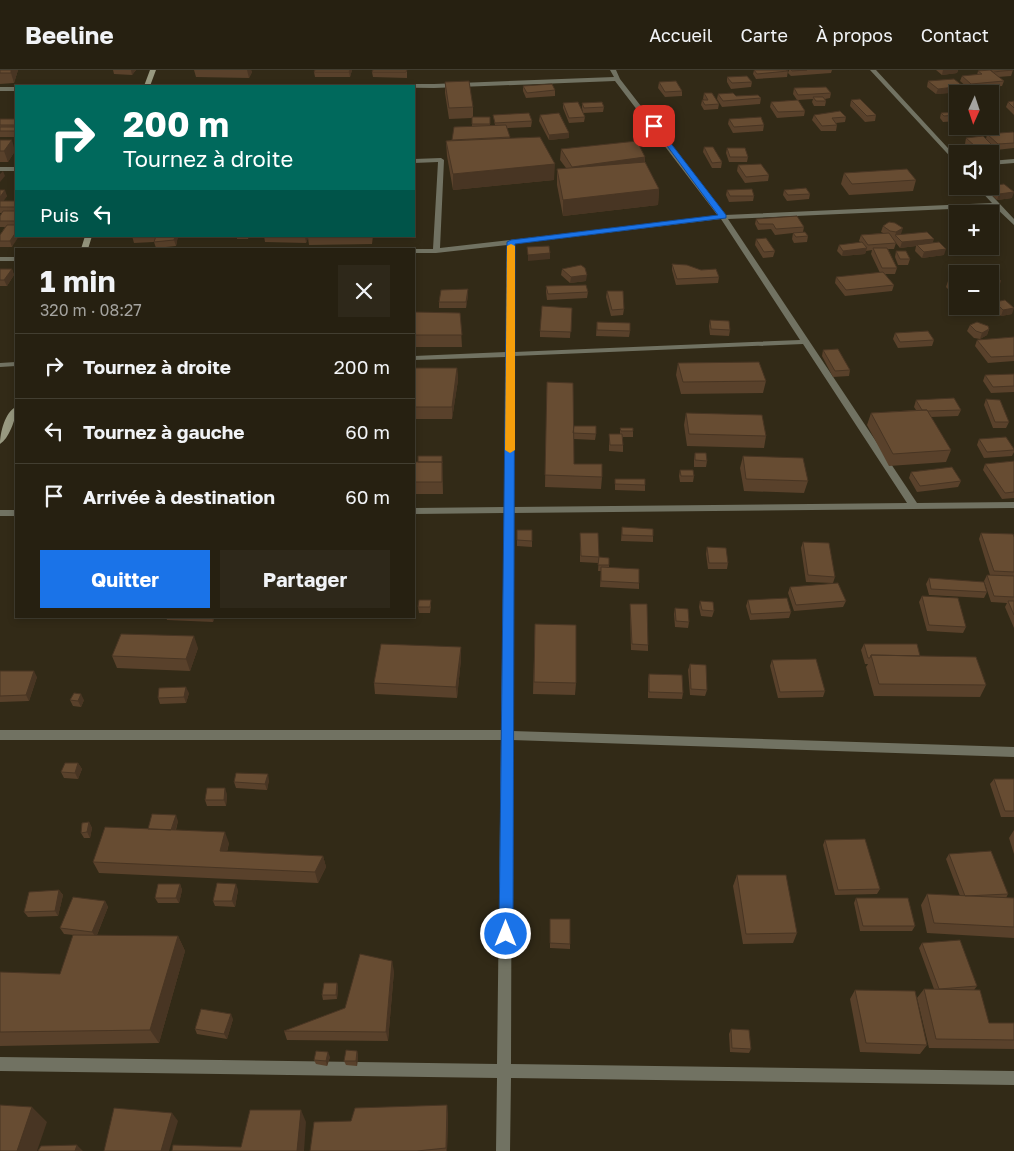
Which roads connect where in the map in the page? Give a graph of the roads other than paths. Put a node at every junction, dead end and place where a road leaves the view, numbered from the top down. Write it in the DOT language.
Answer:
graph roads {
  1 [pos="153,70"];
  2 [pos="613,70"];
  3 [pos="873,70"];
  4 [pos="617,79"];
  5 [pos="147,85"];
  6 [pos="415,86"];
  7 [pos="0,89"];
  8 [pos="15,89"];
  9 [pos="949,153"];
  10 [pos="415,161"];
  11 [pos="1014,161"];
  12 [pos="999,162"];
  13 [pos="0,169"];
  14 [pos="15,169"];
  15 [pos="987,195"];
  16 [pos="996,205"];
  17 [pos="949,208"];
  18 [pos="999,208"];
  19 [pos="723,217"];
  20 [pos="1014,224"];
  21 [pos="511,242"];
  22 [pos="415,251"];
  23 [pos="436,251"];
  24 [pos="0,259"];
  25 [pos="15,259"];
  26 [pos="806,342"];
  27 [pos="510,354"];
  28 [pos="415,358"];
  29 [pos="0,364"];
  30 [pos="15,364"];
  31 [pos="15,412"];
  32 [pos="0,441"];
  33 [pos="1014,505"];
  34 [pos="914,506"];
  35 [pos="509,510"];
  36 [pos="415,511"];
  37 [pos="0,513"];
  38 [pos="15,513"];
  39 [pos="0,735"];
  40 [pos="507,735"];
  41 [pos="1014,752"];
  42 [pos="0,1064"];
  43 [pos="505,1073"];
  44 [pos="1014,1078"];
  45 [pos="503,1151"];
  1 -- 5 [label="main road"];
  2 -- 4 [label="street"];
  3 -- 9 [label="street"];
  4 -- 6 [label="street"];
  4 -- 19 [label="street"];
  7 -- 8 [label="street"];
  10 -- 23 [label="street"];
  11 -- 12 [label="street"];
  13 -- 14 [label="street"];
  15 -- 16 [label="street"];
  17 -- 19 [label="street"];
  18 -- 20 [label="street"];
  19 -- 21 [label="street"];
  19 -- 26 [label="street"];
  21 -- 23 [label="street"];
  21 -- 27 [label="street"];
  22 -- 23 [label="street"];
  24 -- 25 [label="street"];
  26 -- 27 [label="street"];
  26 -- 34 [label="street"];
  27 -- 28 [label="street"];
  27 -- 35 [label="street"];
  29 -- 30 [label="street"];
  31 -- 32 [label="main road"];
  33 -- 34 [label="street"];
  34 -- 35 [label="street"];
  35 -- 36 [label="street"];
  35 -- 40 [label="street"];
  37 -- 38 [label="street"];
  39 -- 40 [label="street"];
  40 -- 41 [label="street"];
  40 -- 43 [label="street"];
  42 -- 43 [label="street"];
  43 -- 44 [label="street"];
  43 -- 45 [label="street"];
}
